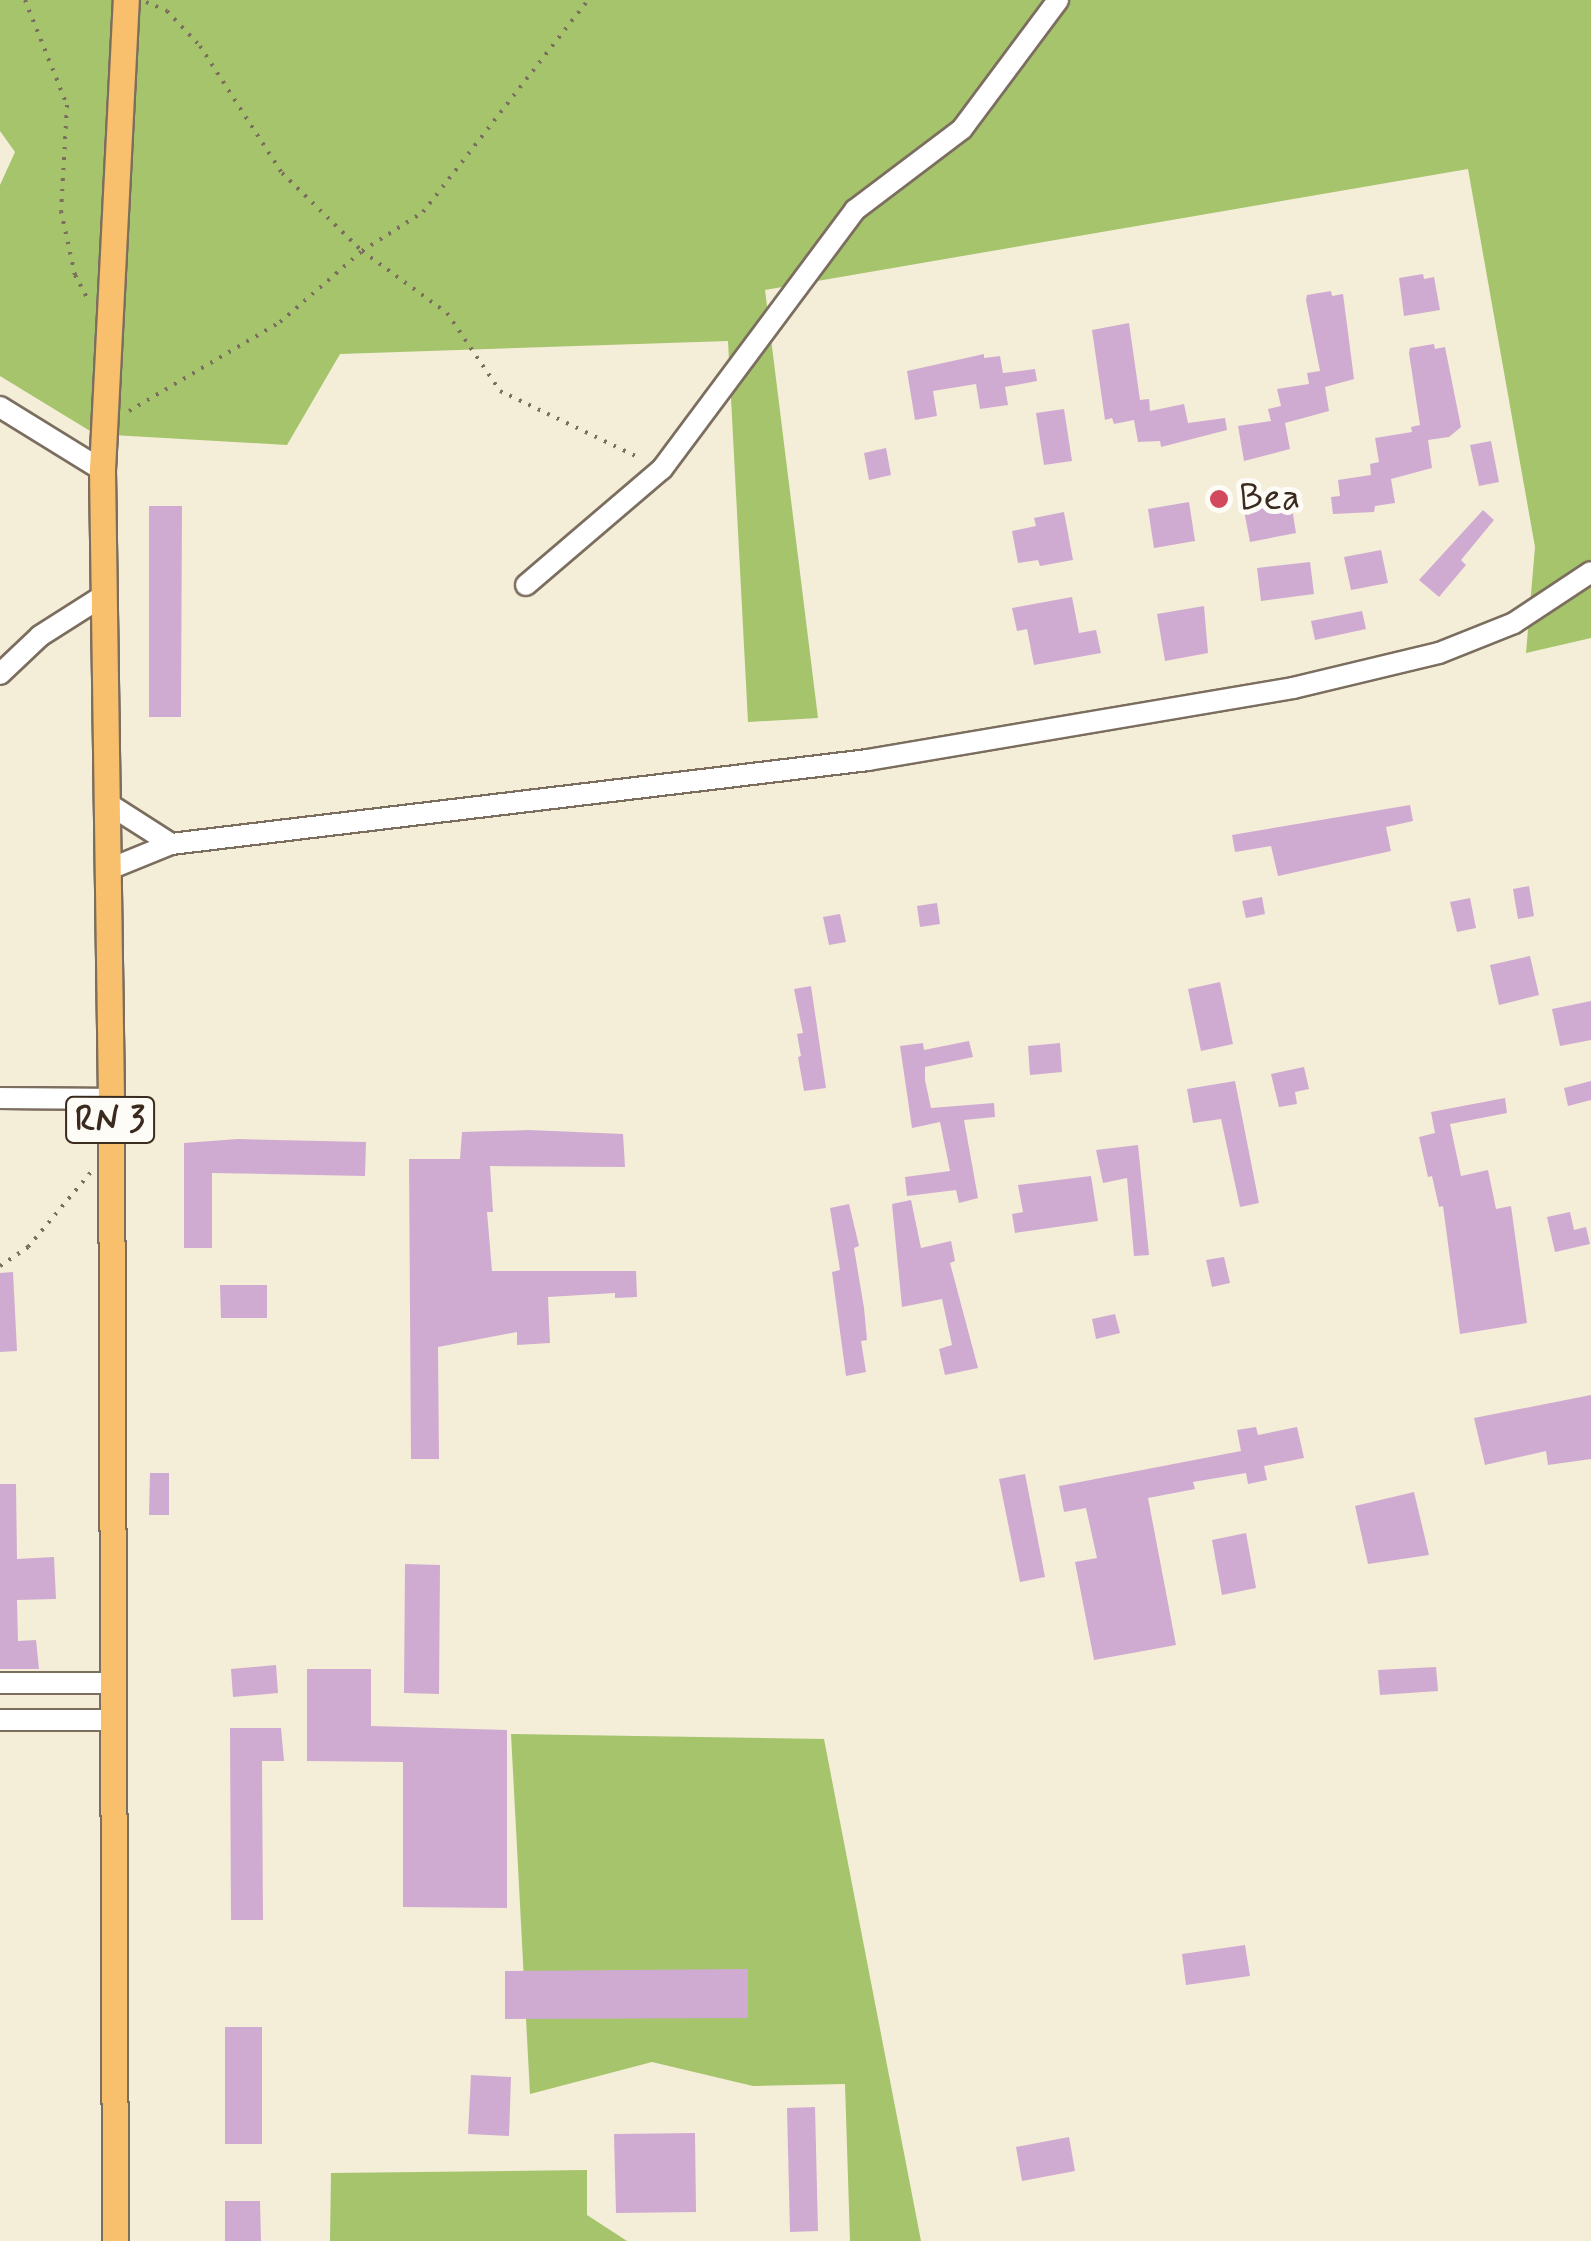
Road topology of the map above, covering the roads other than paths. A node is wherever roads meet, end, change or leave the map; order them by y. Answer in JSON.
{"nodes":[{"id":1,"x":126,"y":0,"type":"edge"},
{"id":2,"x":1058,"y":0,"type":"edge"},
{"id":3,"x":0,"y":407,"type":"edge"},
{"id":4,"x":102,"y":470,"type":"junction"},
{"id":5,"x":1591,"y":572,"type":"edge"},
{"id":6,"x":526,"y":585,"type":"dead end"},
{"id":7,"x":103,"y":596,"type":"junction"},
{"id":8,"x":0,"y":674,"type":"edge"},
{"id":9,"x":106,"y":803,"type":"junction"},
{"id":10,"x":171,"y":844,"type":"junction"},
{"id":11,"x":107,"y":870,"type":"junction"},
{"id":12,"x":0,"y":1098,"type":"edge"},
{"id":13,"x":111,"y":1100,"type":"junction"},
{"id":14,"x":0,"y":1683,"type":"edge"},
{"id":15,"x":110,"y":1684,"type":"junction"},
{"id":16,"x":0,"y":1720,"type":"edge"},
{"id":17,"x":111,"y":1720,"type":"junction"},
{"id":18,"x":116,"y":2241,"type":"edge"}],
"edges":[{"from":1,"to":4,"type":"main road","number":"RN 3"},
{"from":2,"to":6,"type":"street"},
{"from":3,"to":4,"type":"street"},
{"from":4,"to":7,"type":"main road","number":"RN 3"},
{"from":5,"to":10,"type":"street"},
{"from":7,"to":8,"type":"street"},
{"from":7,"to":9,"type":"main road","number":"RN 3"},
{"from":9,"to":10,"type":"street"},
{"from":9,"to":11,"type":"main road","number":"RN 3"},
{"from":10,"to":11,"type":"street"},
{"from":11,"to":13,"type":"main road","number":"RN 3"},
{"from":12,"to":13,"type":"street"},
{"from":13,"to":15,"type":"main road","number":"RN 3"},
{"from":14,"to":15,"type":"street"},
{"from":15,"to":17,"type":"main road","number":"RN 3"},
{"from":16,"to":17,"type":"street"},
{"from":17,"to":18,"type":"main road","number":"RN 3"}]}
